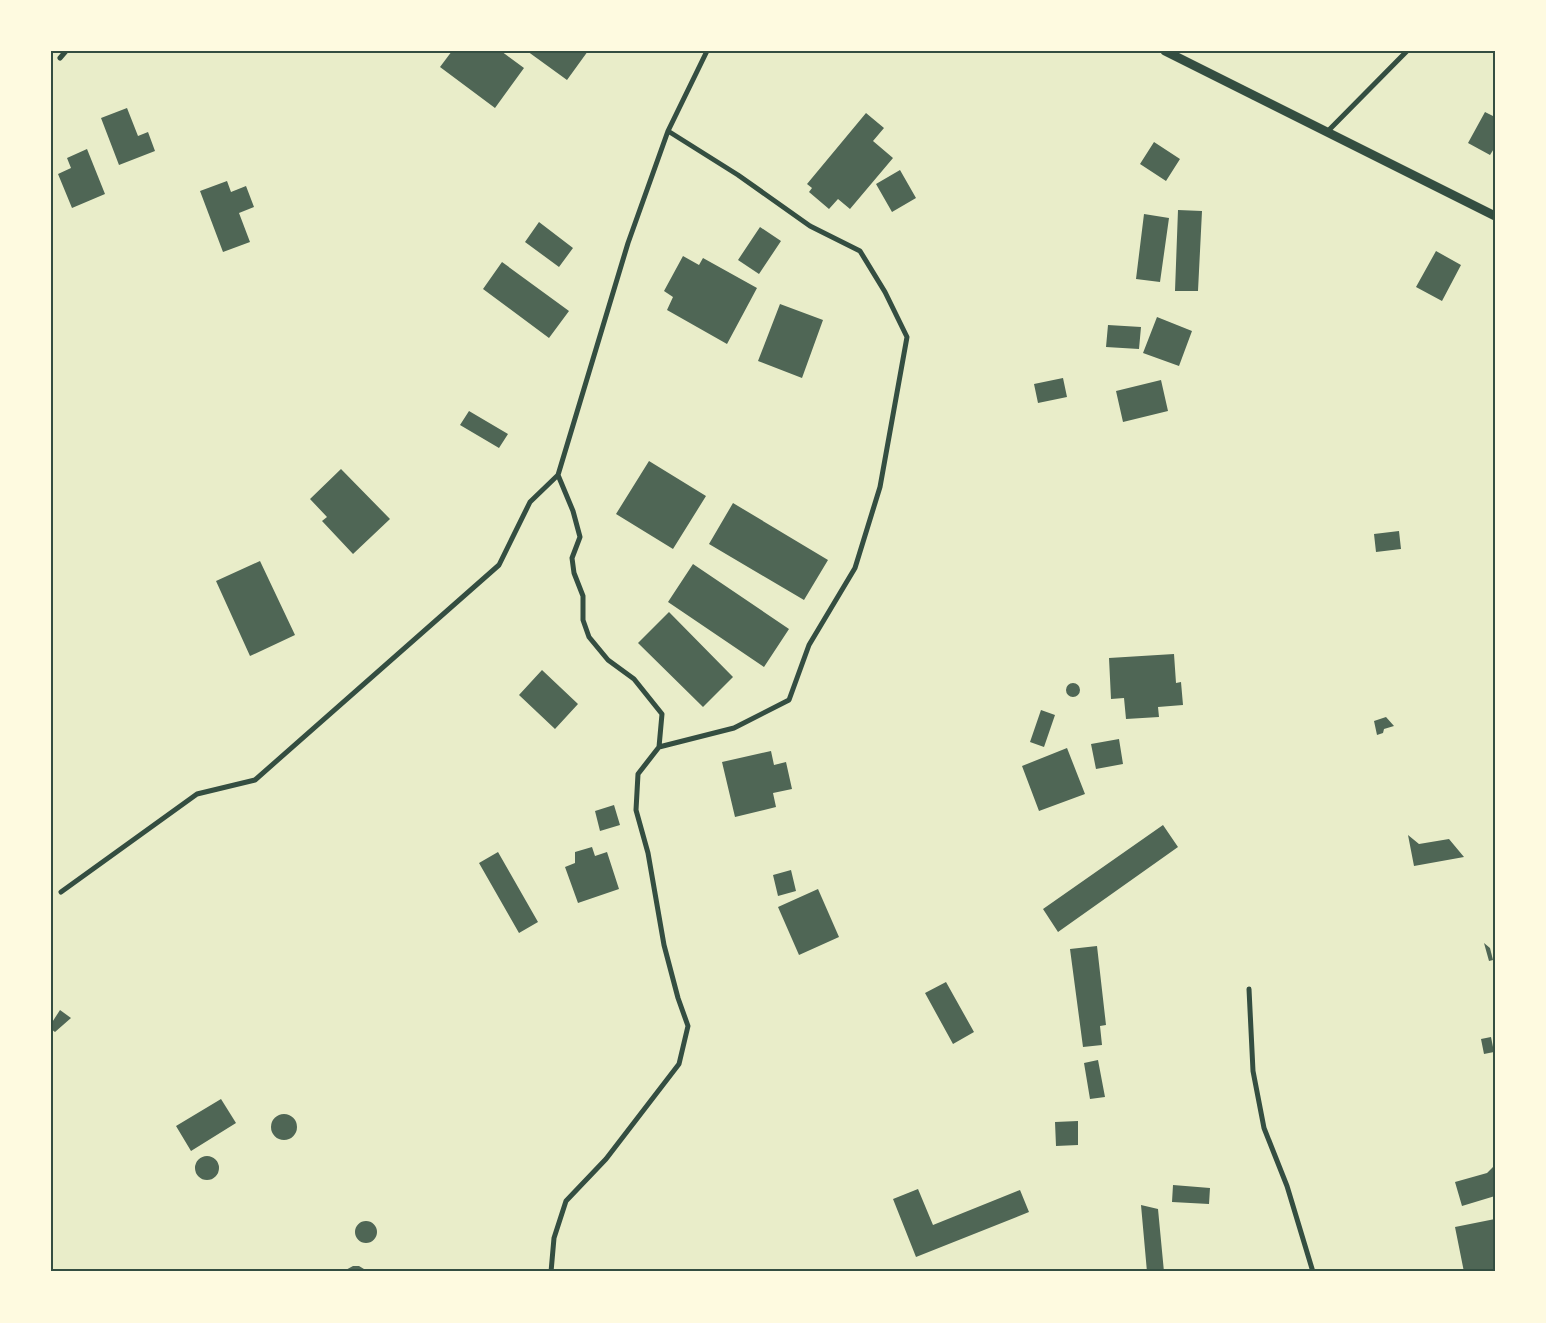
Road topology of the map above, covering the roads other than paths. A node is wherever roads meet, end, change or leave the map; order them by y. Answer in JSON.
{"nodes":[{"id":1,"x":66,"y":51,"type":"edge"},
{"id":2,"x":707,"y":51,"type":"edge"},
{"id":3,"x":1165,"y":51,"type":"edge"},
{"id":4,"x":1407,"y":51,"type":"edge"},
{"id":5,"x":60,"y":58,"type":"dead end"},
{"id":6,"x":668,"y":131,"type":"junction"},
{"id":7,"x":1326,"y":132,"type":"junction"},
{"id":8,"x":1495,"y":216,"type":"edge"},
{"id":9,"x":558,"y":476,"type":"junction"},
{"id":10,"x":659,"y":747,"type":"junction"},
{"id":11,"x":61,"y":892,"type":"dead end"},
{"id":12,"x":1249,"y":989,"type":"dead end"},
{"id":13,"x":551,"y":1272,"type":"edge"},
{"id":14,"x":1313,"y":1272,"type":"edge"}],
"edges":[{"from":1,"to":5,"type":"street"},
{"from":2,"to":6,"type":"street"},
{"from":3,"to":7,"type":"street"},
{"from":4,"to":7,"type":"street"},
{"from":6,"to":9,"type":"street"},
{"from":6,"to":10,"type":"street"},
{"from":7,"to":8,"type":"street"},
{"from":9,"to":10,"type":"street"},
{"from":9,"to":11,"type":"street"},
{"from":10,"to":13,"type":"street"},
{"from":12,"to":14,"type":"street"}]}
